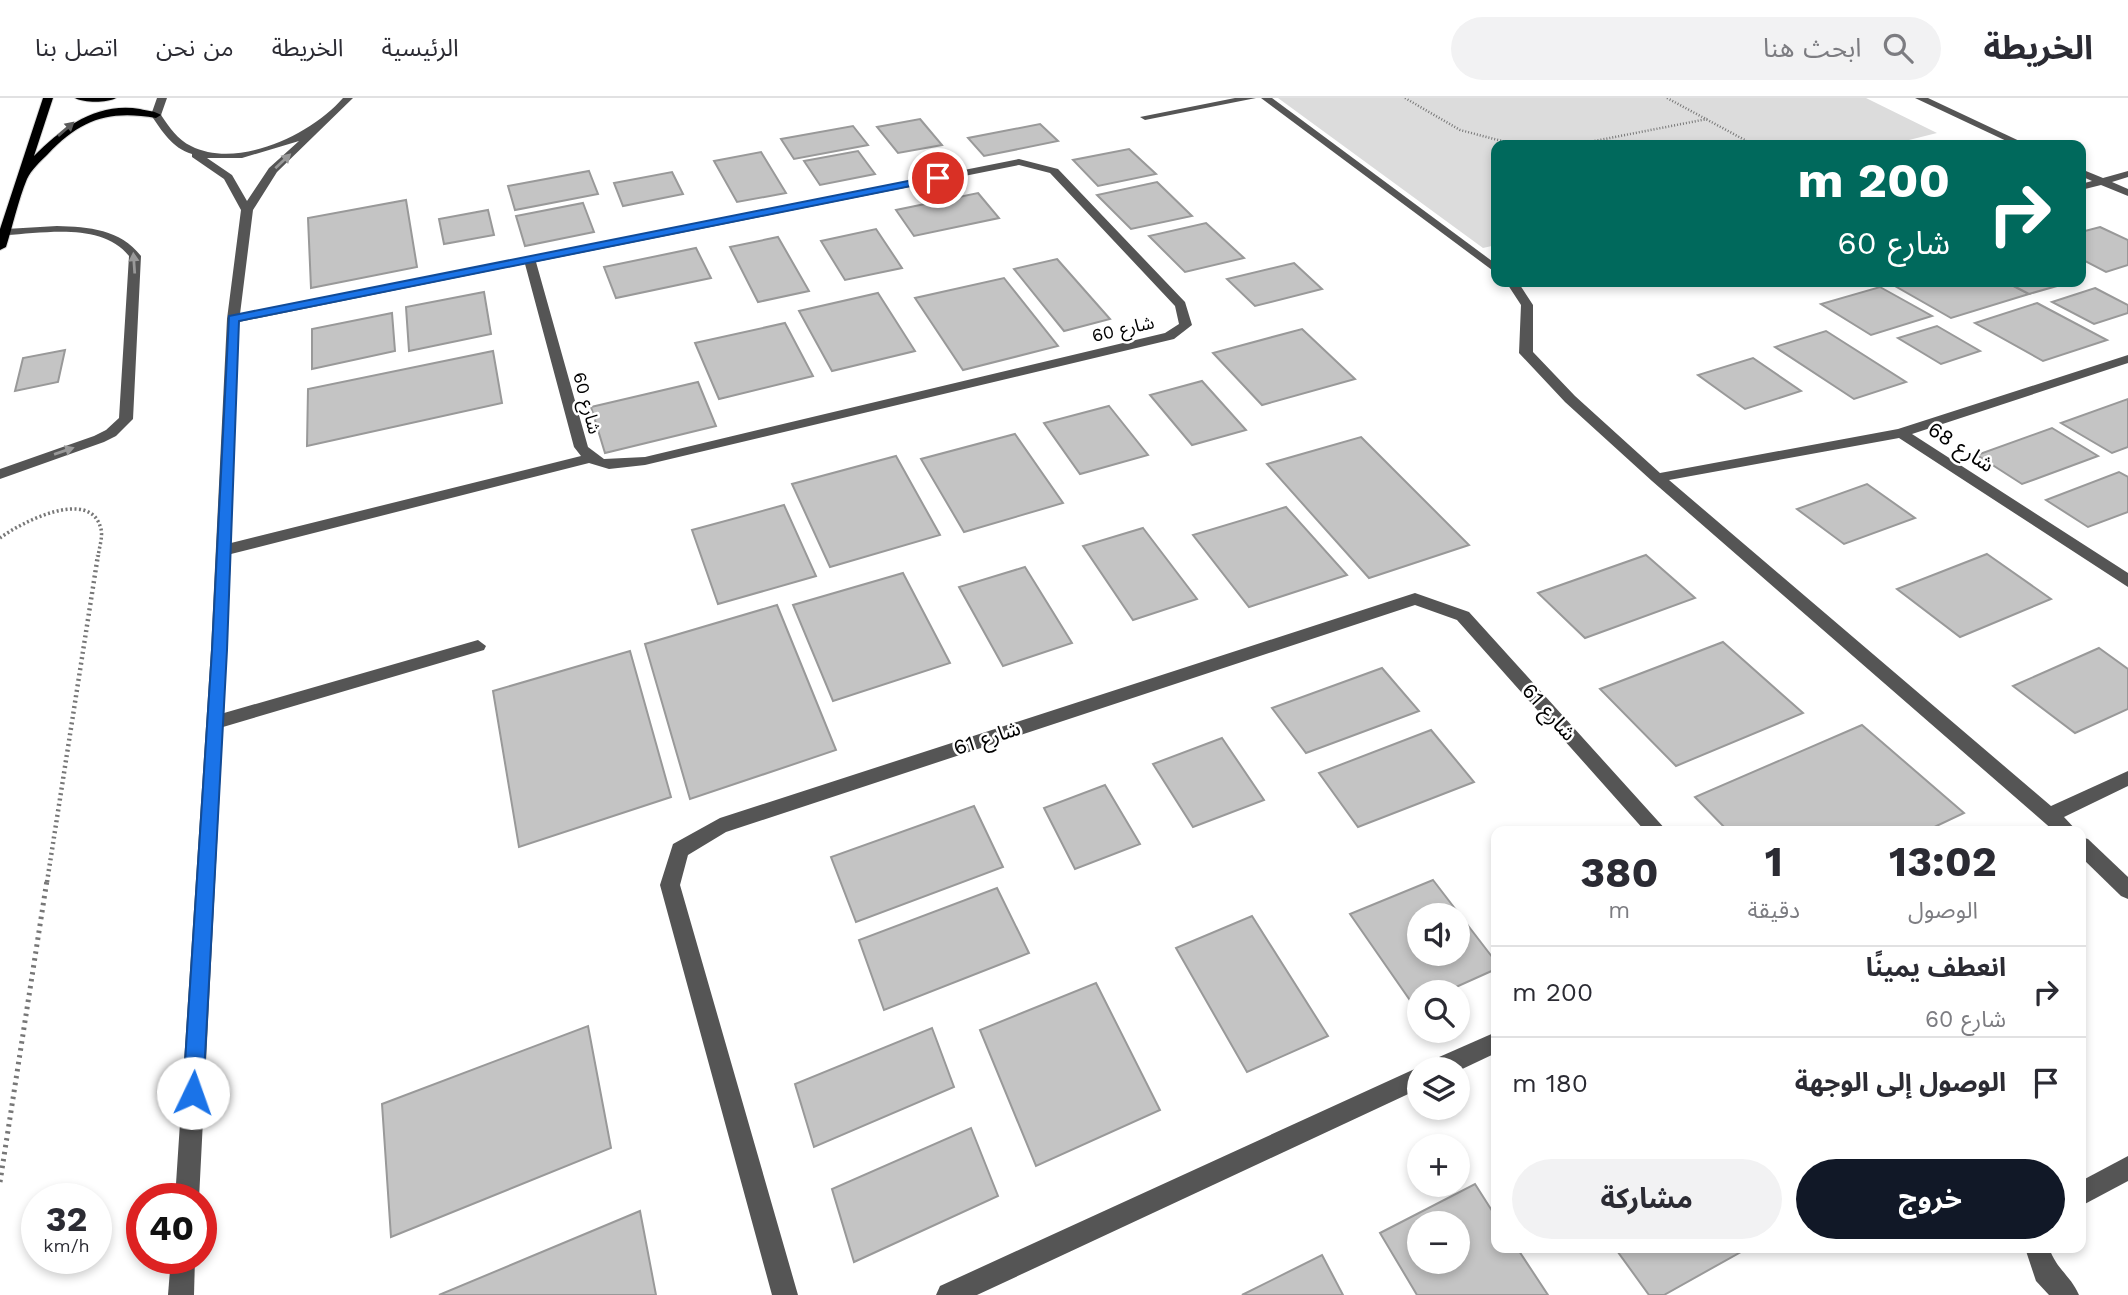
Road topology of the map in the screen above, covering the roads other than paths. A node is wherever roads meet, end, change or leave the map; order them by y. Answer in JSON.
{"nodes":[{"id":1,"x":48,"y":98,"type":"edge"},
{"id":2,"x":80,"y":98,"type":"edge"},
{"id":3,"x":111,"y":98,"type":"edge"},
{"id":4,"x":162,"y":98,"type":"edge"},
{"id":5,"x":348,"y":98,"type":"edge"},
{"id":6,"x":1251,"y":98,"type":"edge"},
{"id":7,"x":1266,"y":98,"type":"edge"},
{"id":8,"x":1920,"y":98,"type":"edge"},
{"id":9,"x":156,"y":115,"type":"junction"},
{"id":10,"x":1145,"y":117,"type":"dead end"},
{"id":11,"x":327,"y":120,"type":"junction"},
{"id":12,"x":2012,"y":140,"type":"edge"},
{"id":13,"x":188,"y":150,"type":"junction"},
{"id":14,"x":2086,"y":174,"type":"edge"},
{"id":15,"x":2128,"y":174,"type":"edge"},
{"id":16,"x":20,"y":179,"type":"junction"},
{"id":17,"x":2103,"y":182,"type":"junction"},
{"id":18,"x":2086,"y":186,"type":"edge"},
{"id":19,"x":2128,"y":193,"type":"edge"},
{"id":20,"x":247,"y":210,"type":"junction"},
{"id":21,"x":6,"y":232,"type":"junction"},
{"id":22,"x":0,"y":247,"type":"edge"},
{"id":23,"x":529,"y":260,"type":"junction"},
{"id":24,"x":1491,"y":265,"type":"edge"},
{"id":25,"x":1516,"y":287,"type":"edge"},
{"id":26,"x":233,"y":319,"type":"junction"},
{"id":27,"x":2128,"y":359,"type":"edge"},
{"id":28,"x":1901,"y":433,"type":"junction"},
{"id":29,"x":588,"y":459,"type":"junction"},
{"id":30,"x":0,"y":474,"type":"edge"},
{"id":31,"x":1657,"y":478,"type":"junction"},
{"id":32,"x":223,"y":550,"type":"junction"},
{"id":33,"x":2128,"y":581,"type":"edge"},
{"id":34,"x":478,"y":646,"type":"dead end"},
{"id":35,"x":215,"y":723,"type":"junction"},
{"id":36,"x":2128,"y":778,"type":"edge"},
{"id":37,"x":2050,"y":815,"type":"junction"},
{"id":38,"x":1652,"y":826,"type":"edge"},
{"id":39,"x":2062,"y":826,"type":"edge"},
{"id":40,"x":2086,"y":850,"type":"edge"},
{"id":41,"x":2128,"y":890,"type":"edge"},
{"id":42,"x":1491,"y":1044,"type":"edge"},
{"id":43,"x":1464,"y":1057,"type":"edge"},
{"id":44,"x":1407,"y":1084,"type":"edge"},
{"id":45,"x":2128,"y":1168,"type":"edge"},
{"id":46,"x":188,"y":1183,"type":"edge"},
{"id":47,"x":2086,"y":1191,"type":"edge"},
{"id":48,"x":2039,"y":1253,"type":"edge"},
{"id":49,"x":182,"y":1274,"type":"edge"},
{"id":50,"x":181,"y":1295,"type":"edge"},
{"id":51,"x":785,"y":1295,"type":"edge"},
{"id":52,"x":949,"y":1295,"type":"edge"},
{"id":53,"x":2066,"y":1295,"type":"edge"}],
"edges":[{"from":1,"to":16,"type":"main road"},
{"from":2,"to":3,"type":"main road"},
{"from":4,"to":9,"type":"street"},
{"from":5,"to":11,"type":"street"},
{"from":6,"to":10,"type":"street"},
{"from":7,"to":24,"type":"street"},
{"from":8,"to":12,"type":"street"},
{"from":9,"to":13,"type":"street"},
{"from":16,"to":9,"type":"main road","one_way":true},
{"from":11,"to":13,"type":"street"},
{"from":20,"to":11,"type":"street","one_way":true},
{"from":13,"to":20,"type":"street"},
{"from":14,"to":17,"type":"street"},
{"from":15,"to":17,"type":"street"},
{"from":16,"to":21,"type":"main road"},
{"from":17,"to":18,"type":"street"},
{"from":17,"to":19,"type":"street"},
{"from":20,"to":26,"type":"street"},
{"from":21,"to":22,"type":"main road"},
{"from":30,"to":21,"type":"street","one_way":true},
{"from":23,"to":26,"type":"street","name":"شارع 60"},
{"from":23,"to":29,"type":"street","name":"شارع 60"},
{"from":23,"to":29,"type":"street","name":"شارع 60"},
{"from":25,"to":31,"type":"street"},
{"from":26,"to":32,"type":"street"},
{"from":27,"to":28,"type":"street","name":"شارع 68"},
{"from":28,"to":31,"type":"street"},
{"from":28,"to":33,"type":"street","name":"شارع 68"},
{"from":29,"to":32,"type":"street"},
{"from":31,"to":37,"type":"street"},
{"from":32,"to":35,"type":"street"},
{"from":34,"to":35,"type":"street"},
{"from":35,"to":46,"type":"street"},
{"from":36,"to":37,"type":"street"},
{"from":37,"to":39,"type":"street"},
{"from":38,"to":51,"type":"street","name":"شارع 61"},
{"from":40,"to":41,"type":"street"},
{"from":42,"to":43,"type":"street"},
{"from":44,"to":52,"type":"street"},
{"from":45,"to":47,"type":"street"},
{"from":48,"to":53,"type":"street"},
{"from":49,"to":50,"type":"street"}]}
